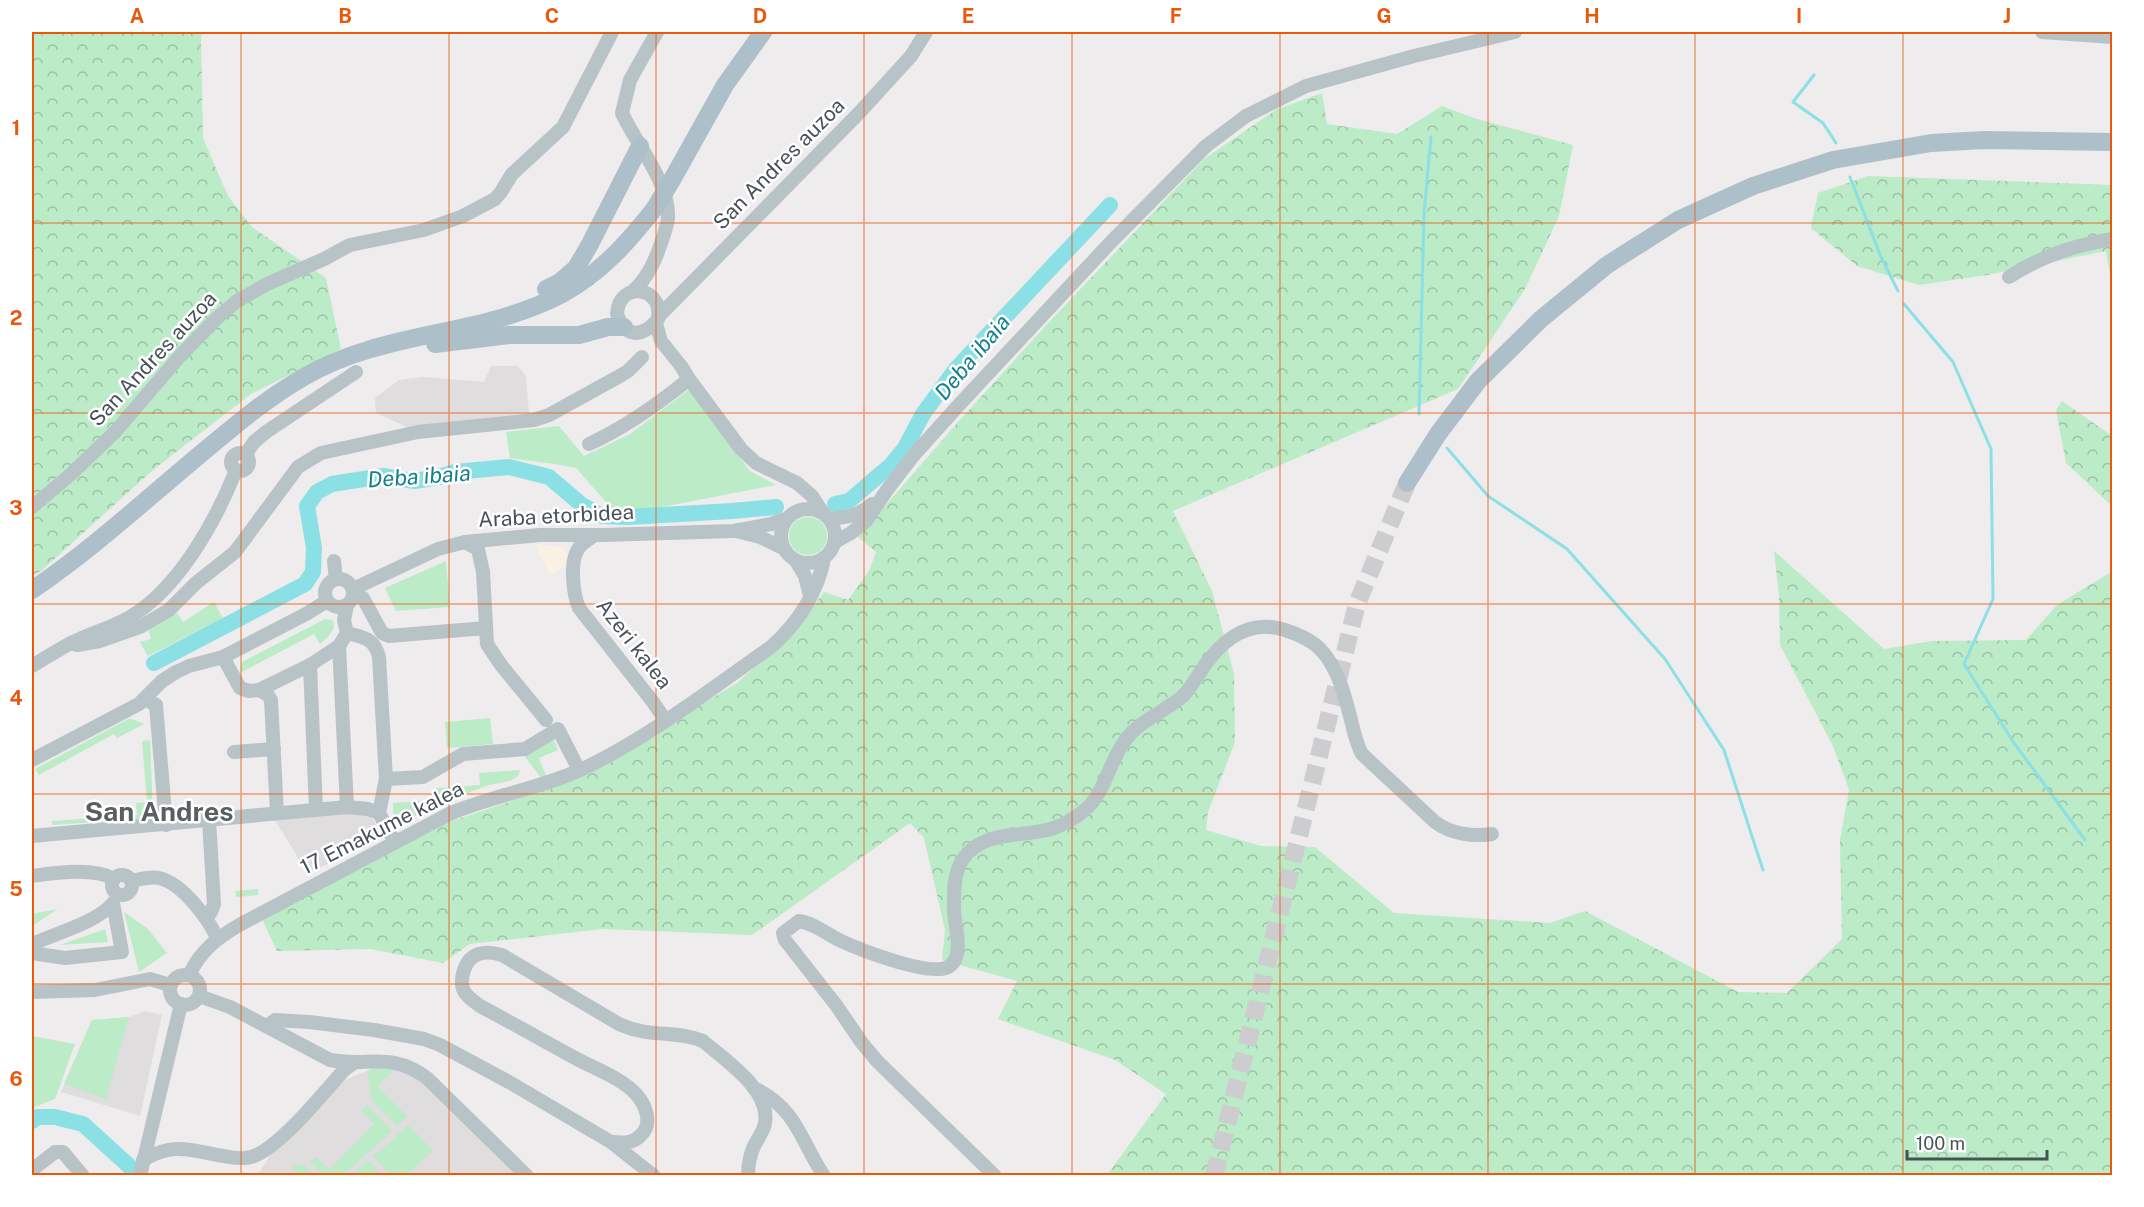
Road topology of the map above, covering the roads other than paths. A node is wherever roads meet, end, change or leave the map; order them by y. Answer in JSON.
{"nodes":[{"id":1,"x":612,"y":32,"type":"edge"},
{"id":2,"x":657,"y":32,"type":"edge"},
{"id":3,"x":763,"y":32,"type":"edge"},
{"id":4,"x":926,"y":32,"type":"edge"},
{"id":5,"x":1515,"y":32,"type":"edge"},
{"id":6,"x":2042,"y":32,"type":"edge"},
{"id":7,"x":2112,"y":37,"type":"edge"},
{"id":8,"x":2112,"y":142,"type":"edge"},
{"id":9,"x":640,"y":146,"type":"junction"},
{"id":10,"x":2112,"y":239,"type":"edge"},
{"id":11,"x":655,"y":259,"type":"junction"},
{"id":12,"x":2009,"y":277,"type":"dead end"},
{"id":13,"x":632,"y":292,"type":"junction"},
{"id":14,"x":656,"y":302,"type":"junction"},
{"id":15,"x":656,"y":322,"type":"junction"},
{"id":16,"x":633,"y":331,"type":"junction"},
{"id":17,"x":410,"y":338,"type":"junction"},
{"id":18,"x":661,"y":354,"type":"junction"},
{"id":19,"x":344,"y":357,"type":"junction"},
{"id":20,"x":642,"y":357,"type":"junction"},
{"id":21,"x":356,"y":372,"type":"dead end"},
{"id":22,"x":689,"y":379,"type":"junction"},
{"id":23,"x":589,"y":444,"type":"dead end"},
{"id":24,"x":785,"y":478,"type":"junction"},
{"id":25,"x":1407,"y":483,"type":"tunnel mouth"},
{"id":26,"x":887,"y":490,"type":"junction"},
{"id":27,"x":32,"y":507,"type":"edge"},
{"id":28,"x":790,"y":515,"type":"junction"},
{"id":29,"x":826,"y":516,"type":"junction"},
{"id":30,"x":734,"y":531,"type":"junction"},
{"id":31,"x":558,"y":535,"type":"junction"},
{"id":32,"x":595,"y":535,"type":"junction"},
{"id":33,"x":465,"y":542,"type":"junction"},
{"id":34,"x":835,"y":542,"type":"junction"},
{"id":35,"x":783,"y":548,"type":"junction"},
{"id":36,"x":575,"y":558,"type":"junction"},
{"id":37,"x":824,"y":558,"type":"junction"},
{"id":38,"x":334,"y":561,"type":"dead end"},
{"id":39,"x":796,"y":561,"type":"junction"},
{"id":40,"x":336,"y":579,"type":"junction"},
{"id":41,"x":32,"y":590,"type":"edge"},
{"id":42,"x":358,"y":593,"type":"junction"},
{"id":43,"x":810,"y":596,"type":"junction"},
{"id":44,"x":327,"y":601,"type":"junction"},
{"id":45,"x":347,"y":605,"type":"junction"},
{"id":46,"x":486,"y":628,"type":"junction"},
{"id":47,"x":347,"y":633,"type":"junction"},
{"id":48,"x":71,"y":643,"type":"junction"},
{"id":49,"x":339,"y":646,"type":"junction"},
{"id":50,"x":223,"y":657,"type":"junction"},
{"id":51,"x":310,"y":665,"type":"junction"},
{"id":52,"x":32,"y":666,"type":"edge"},
{"id":53,"x":259,"y":690,"type":"junction"},
{"id":54,"x":145,"y":699,"type":"junction"},
{"id":55,"x":546,"y":720,"type":"dead end"},
{"id":56,"x":660,"y":721,"type":"junction"},
{"id":57,"x":274,"y":749,"type":"junction"},
{"id":58,"x":234,"y":752,"type":"dead end"},
{"id":59,"x":32,"y":760,"type":"edge"},
{"id":60,"x":579,"y":770,"type":"junction"},
{"id":61,"x":386,"y":779,"type":"junction"},
{"id":62,"x":347,"y":807,"type":"junction"},
{"id":63,"x":316,"y":810,"type":"junction"},
{"id":64,"x":277,"y":813,"type":"junction"},
{"id":65,"x":379,"y":813,"type":"junction"},
{"id":66,"x":209,"y":820,"type":"junction"},
{"id":67,"x":166,"y":825,"type":"junction"},
{"id":68,"x":1492,"y":834,"type":"dead end"},
{"id":69,"x":32,"y":836,"type":"edge"},
{"id":70,"x":395,"y":842,"type":"junction"},
{"id":71,"x":32,"y":876,"type":"edge"},
{"id":72,"x":114,"y":892,"type":"junction"},
{"id":73,"x":206,"y":918,"type":"junction"},
{"id":74,"x":217,"y":938,"type":"junction"},
{"id":75,"x":32,"y":944,"type":"edge"},
{"id":76,"x":32,"y":952,"type":"edge"},
{"id":77,"x":189,"y":975,"type":"junction"},
{"id":78,"x":171,"y":985,"type":"junction"},
{"id":79,"x":32,"y":992,"type":"edge"},
{"id":80,"x":199,"y":996,"type":"junction"},
{"id":81,"x":181,"y":1004,"type":"junction"},
{"id":82,"x":267,"y":1026,"type":"junction"},
{"id":83,"x":319,"y":1054,"type":"junction"},
{"id":84,"x":355,"y":1062,"type":"junction"},
{"id":85,"x":330,"y":1086,"type":"junction"},
{"id":86,"x":756,"y":1089,"type":"junction"},
{"id":87,"x":765,"y":1124,"type":"junction"},
{"id":88,"x":796,"y":1124,"type":"junction"},
{"id":89,"x":635,"y":1140,"type":"junction"},
{"id":90,"x":612,"y":1142,"type":"junction"},
{"id":91,"x":641,"y":1164,"type":"junction"},
{"id":92,"x":142,"y":1166,"type":"edge"},
{"id":93,"x":32,"y":1170,"type":"edge"},
{"id":94,"x":83,"y":1176,"type":"edge"},
{"id":95,"x":527,"y":1176,"type":"edge"},
{"id":96,"x":654,"y":1176,"type":"edge"},
{"id":97,"x":748,"y":1176,"type":"edge"},
{"id":98,"x":825,"y":1176,"type":"edge"},
{"id":99,"x":995,"y":1176,"type":"edge"}],
"edges":[{"from":1,"to":27,"type":"street","name":"San Andres auzoa"},
{"from":2,"to":9,"type":"street"},
{"from":3,"to":17,"type":"main road","bridge":true},
{"from":4,"to":15,"type":"street","name":"San Andres auzoa"},
{"from":5,"to":26,"type":"street"},
{"from":6,"to":7,"type":"street"},
{"from":8,"to":25,"type":"main road"},
{"from":9,"to":11,"type":"street"},
{"from":9,"to":17,"type":"main road"},
{"from":10,"to":12,"type":"street"},
{"from":11,"to":13,"type":"street"},
{"from":11,"to":14,"type":"street"},
{"from":13,"to":14,"type":"street"},
{"from":13,"to":16,"type":"street"},
{"from":14,"to":15,"type":"street"},
{"from":15,"to":16,"type":"street","name":"San Andres auzoa"},
{"from":15,"to":22,"type":"street"},
{"from":16,"to":18,"type":"street"},
{"from":16,"to":19,"type":"main road"},
{"from":16,"to":20,"type":"street"},
{"from":17,"to":19,"type":"main road"},
{"from":18,"to":20,"type":"street"},
{"from":18,"to":22,"type":"street"},
{"from":19,"to":41,"type":"main road"},
{"from":20,"to":48,"type":"street"},
{"from":21,"to":48,"type":"street"},
{"from":22,"to":23,"type":"street"},
{"from":22,"to":24,"type":"street"},
{"from":24,"to":28,"type":"street"},
{"from":24,"to":29,"type":"street"},
{"from":26,"to":29,"type":"street"},
{"from":26,"to":34,"type":"street"},
{"from":28,"to":29,"type":"street"},
{"from":28,"to":30,"type":"street","name":"Araba etorbidea"},
{"from":28,"to":35,"type":"street"},
{"from":29,"to":34,"type":"street"},
{"from":30,"to":32,"type":"street","name":"Araba etorbidea"},
{"from":30,"to":35,"type":"street","name":"Araba etorbidea"},
{"from":31,"to":32,"type":"street","name":"Araba etorbidea"},
{"from":31,"to":33,"type":"street","name":"Araba etorbidea"},
{"from":31,"to":36,"type":"street"},
{"from":32,"to":36,"type":"street"},
{"from":33,"to":42,"type":"street","name":"Araba etorbidea"},
{"from":33,"to":46,"type":"street"},
{"from":34,"to":37,"type":"street"},
{"from":35,"to":39,"type":"street"},
{"from":36,"to":56,"type":"street","name":"Azeri kalea"},
{"from":37,"to":39,"type":"street"},
{"from":37,"to":43,"type":"street","name":"17 Emakume kalea"},
{"from":38,"to":40,"type":"street"},
{"from":39,"to":43,"type":"street"},
{"from":40,"to":42,"type":"street"},
{"from":40,"to":44,"type":"street"},
{"from":42,"to":45,"type":"street"},
{"from":42,"to":46,"type":"street"},
{"from":43,"to":56,"type":"street","name":"17 Emakume kalea"},
{"from":44,"to":45,"type":"street"},
{"from":44,"to":50,"type":"street"},
{"from":45,"to":47,"type":"street"},
{"from":46,"to":55,"type":"street"},
{"from":47,"to":49,"type":"street"},
{"from":47,"to":61,"type":"street"},
{"from":48,"to":52,"type":"street"},
{"from":49,"to":51,"type":"street"},
{"from":49,"to":62,"type":"street"},
{"from":50,"to":53,"type":"street"},
{"from":50,"to":54,"type":"street"},
{"from":51,"to":53,"type":"street"},
{"from":51,"to":63,"type":"street"},
{"from":53,"to":57,"type":"street"},
{"from":54,"to":59,"type":"street"},
{"from":54,"to":67,"type":"street"},
{"from":56,"to":60,"type":"street","name":"17 Emakume kalea"},
{"from":57,"to":58,"type":"street"},
{"from":57,"to":64,"type":"street"},
{"from":60,"to":61,"type":"street"},
{"from":60,"to":70,"type":"street","name":"17 Emakume kalea"},
{"from":61,"to":65,"type":"street"},
{"from":62,"to":63,"type":"street"},
{"from":62,"to":65,"type":"street"},
{"from":63,"to":64,"type":"street"},
{"from":64,"to":66,"type":"street"},
{"from":65,"to":70,"type":"street"},
{"from":66,"to":67,"type":"street"},
{"from":66,"to":73,"type":"street"},
{"from":67,"to":69,"type":"street"},
{"from":68,"to":99,"type":"street"},
{"from":70,"to":74,"type":"street","name":"17 Emakume kalea"},
{"from":71,"to":72,"type":"street"},
{"from":72,"to":73,"type":"street"},
{"from":72,"to":75,"type":"street"},
{"from":72,"to":76,"type":"street"},
{"from":73,"to":74,"type":"street"},
{"from":74,"to":77,"type":"street","name":"17 Emakume kalea"},
{"from":77,"to":78,"type":"street"},
{"from":77,"to":80,"type":"street"},
{"from":78,"to":79,"type":"street"},
{"from":78,"to":81,"type":"street"},
{"from":80,"to":81,"type":"street"},
{"from":80,"to":82,"type":"street"},
{"from":81,"to":92,"type":"street"},
{"from":82,"to":83,"type":"street"},
{"from":82,"to":90,"type":"street"},
{"from":83,"to":84,"type":"street"},
{"from":83,"to":85,"type":"street"},
{"from":84,"to":85,"type":"street"},
{"from":84,"to":95,"type":"street"},
{"from":85,"to":92,"type":"street"},
{"from":86,"to":87,"type":"street"},
{"from":86,"to":88,"type":"street"},
{"from":86,"to":89,"type":"street"},
{"from":87,"to":88,"type":"street"},
{"from":87,"to":97,"type":"street"},
{"from":88,"to":98,"type":"street"},
{"from":89,"to":90,"type":"street"},
{"from":89,"to":91,"type":"street"},
{"from":90,"to":91,"type":"street"},
{"from":91,"to":96,"type":"street"},
{"from":93,"to":94,"type":"street"}]}
